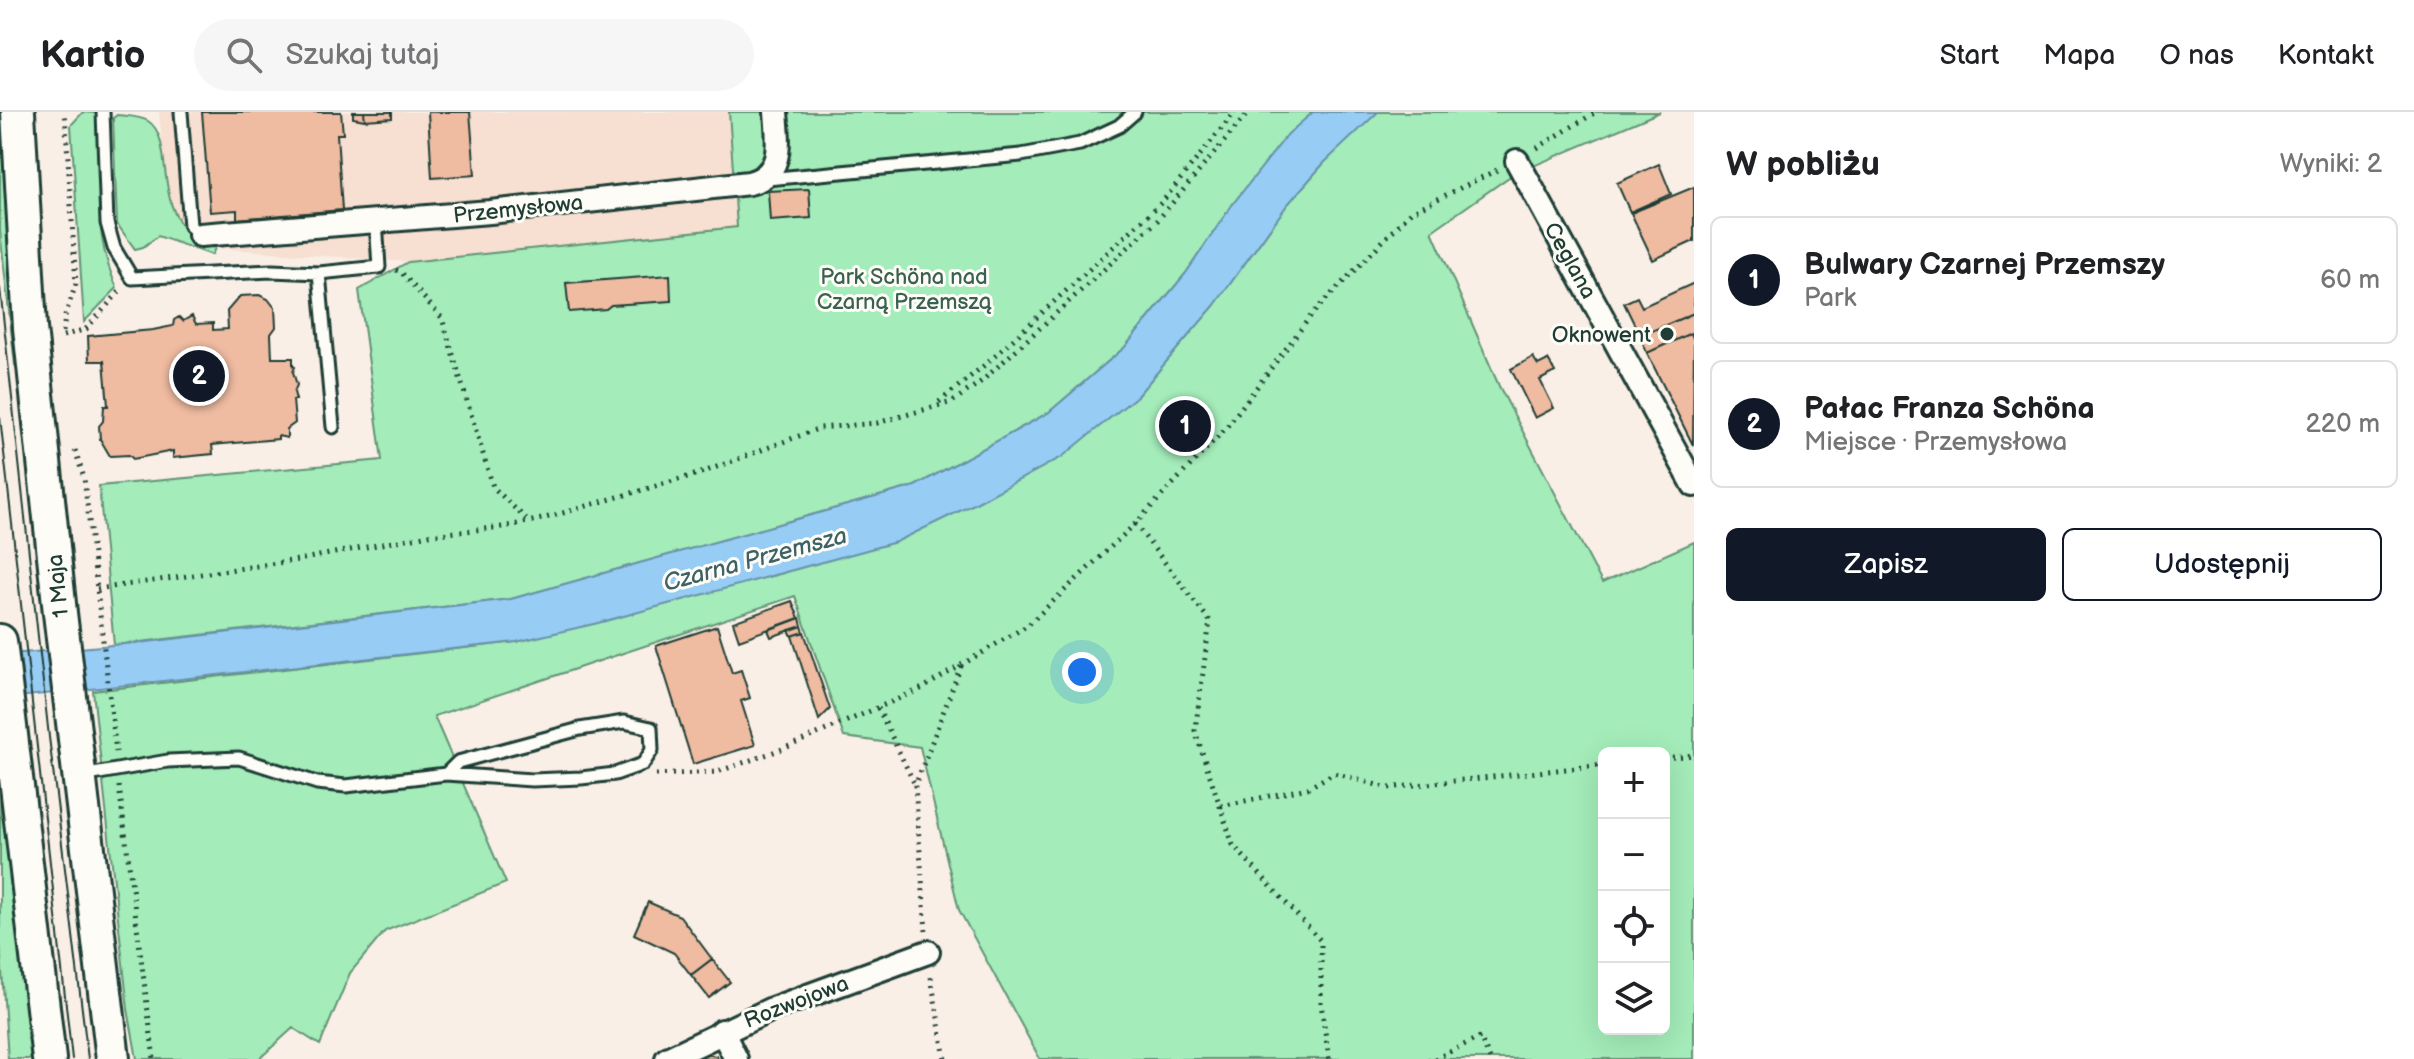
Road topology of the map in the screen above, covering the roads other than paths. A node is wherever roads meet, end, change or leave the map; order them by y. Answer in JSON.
{"nodes":[{"id":1,"x":18,"y":112,"type":"edge"},
{"id":2,"x":103,"y":112,"type":"edge"},
{"id":3,"x":181,"y":112,"type":"edge"},
{"id":4,"x":776,"y":112,"type":"edge"},
{"id":5,"x":1135,"y":112,"type":"edge"},
{"id":6,"x":1517,"y":161,"type":"road end"},
{"id":7,"x":763,"y":179,"type":"junction"},
{"id":8,"x":376,"y":221,"type":"junction"},
{"id":9,"x":200,"y":235,"type":"joint"},
{"id":10,"x":319,"y":273,"type":"junction"},
{"id":11,"x":333,"y":427,"type":"dead end"},
{"id":12,"x":1694,"y":485,"type":"edge"},
{"id":13,"x":0,"y":641,"type":"edge"},
{"id":14,"x":446,"y":774,"type":"junction"},
{"id":15,"x":78,"y":776,"type":"junction"},
{"id":16,"x":928,"y":952,"type":"road end"},
{"id":17,"x":722,"y":1031,"type":"junction"},
{"id":18,"x":49,"y":1059,"type":"edge"},
{"id":19,"x":113,"y":1059,"type":"edge"},
{"id":20,"x":667,"y":1059,"type":"edge"},
{"id":21,"x":736,"y":1059,"type":"edge"}],
"edges":[{"from":1,"to":15,"type":"main road","name":"1 Maja"},
{"from":2,"to":10,"type":"lane"},
{"from":3,"to":9,"type":"lane"},
{"from":4,"to":7,"type":"street"},
{"from":5,"to":7,"type":"lane"},
{"from":6,"to":12,"type":"street","name":"Ceglana"},
{"from":7,"to":8,"type":"street","name":"Przemysłowa"},
{"from":8,"to":9,"type":"street","name":"Przemysłowa"},
{"from":8,"to":10,"type":"lane"},
{"from":10,"to":11,"type":"lane"},
{"from":13,"to":18,"type":"main road"},
{"from":14,"to":14,"type":"lane"},
{"from":14,"to":15,"type":"lane"},
{"from":15,"to":19,"type":"main road","name":"1 Maja"},
{"from":16,"to":17,"type":"street","name":"Rozwojowa"},
{"from":17,"to":20,"type":"street","name":"Rozwojowa"},
{"from":17,"to":21,"type":"street"}]}
